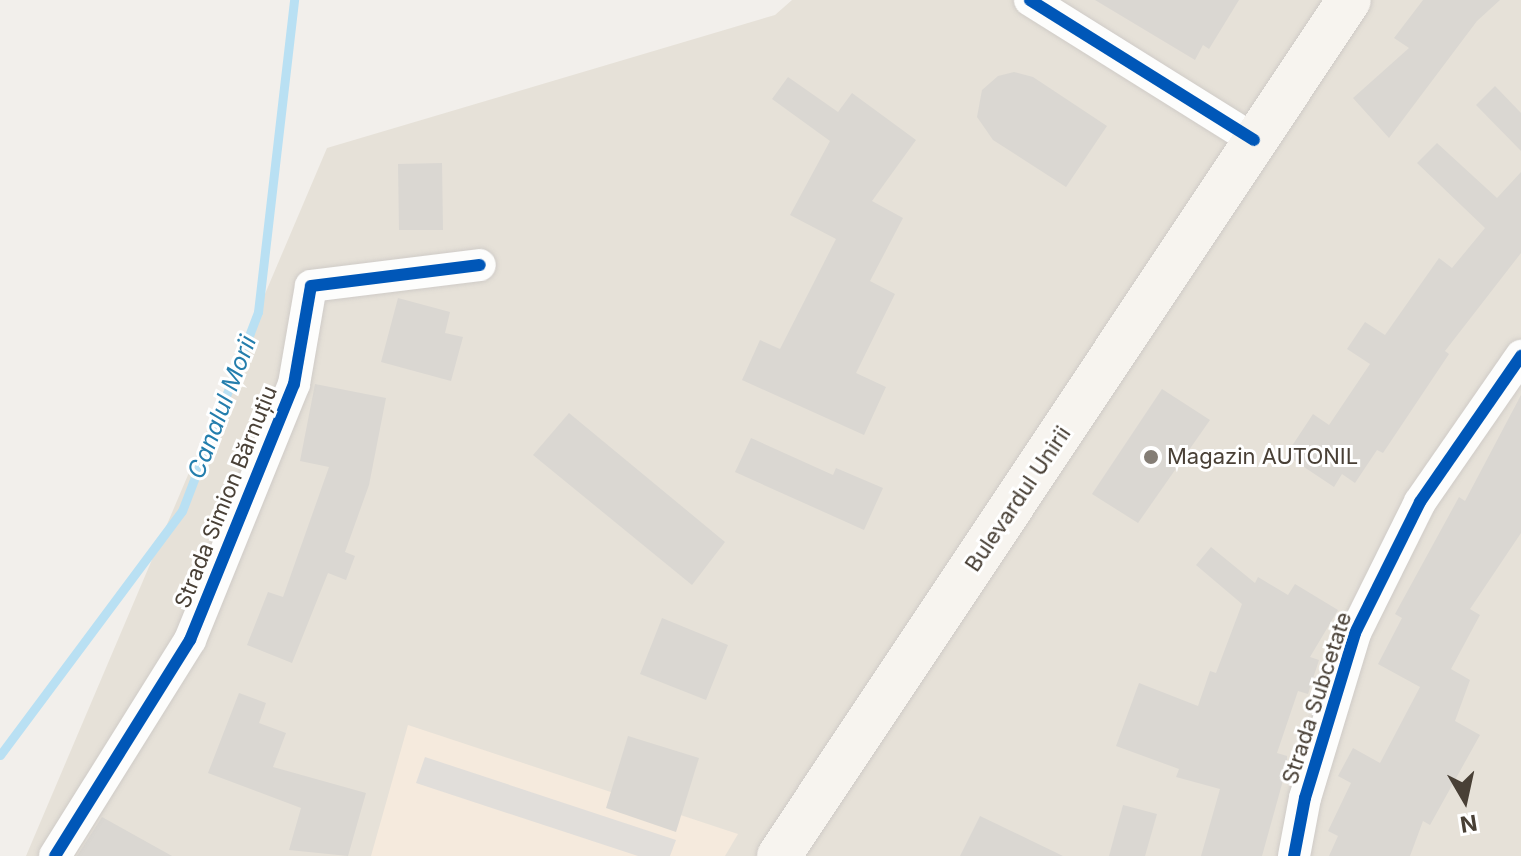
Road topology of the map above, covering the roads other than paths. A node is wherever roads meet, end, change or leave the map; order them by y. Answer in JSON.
{"nodes":[{"id":1,"x":1030,"y":0,"type":"edge"},
{"id":2,"x":1349,"y":0,"type":"edge"},
{"id":3,"x":1254,"y":140,"type":"junction"},
{"id":4,"x":480,"y":265,"type":"dead end"},
{"id":5,"x":1521,"y":356,"type":"edge"},
{"id":6,"x":55,"y":856,"type":"edge"},
{"id":7,"x":779,"y":856,"type":"edge"},
{"id":8,"x":1294,"y":856,"type":"edge"}],
"edges":[{"from":1,"to":3,"type":"street"},
{"from":2,"to":3,"type":"main road","name":"Bulevardul Unirii"},
{"from":3,"to":7,"type":"main road","name":"Bulevardul Unirii"},
{"from":4,"to":6,"type":"street","name":"Strada Simion Bărnuțiu"},
{"from":5,"to":8,"type":"street","name":"Strada Subcetate"}]}
